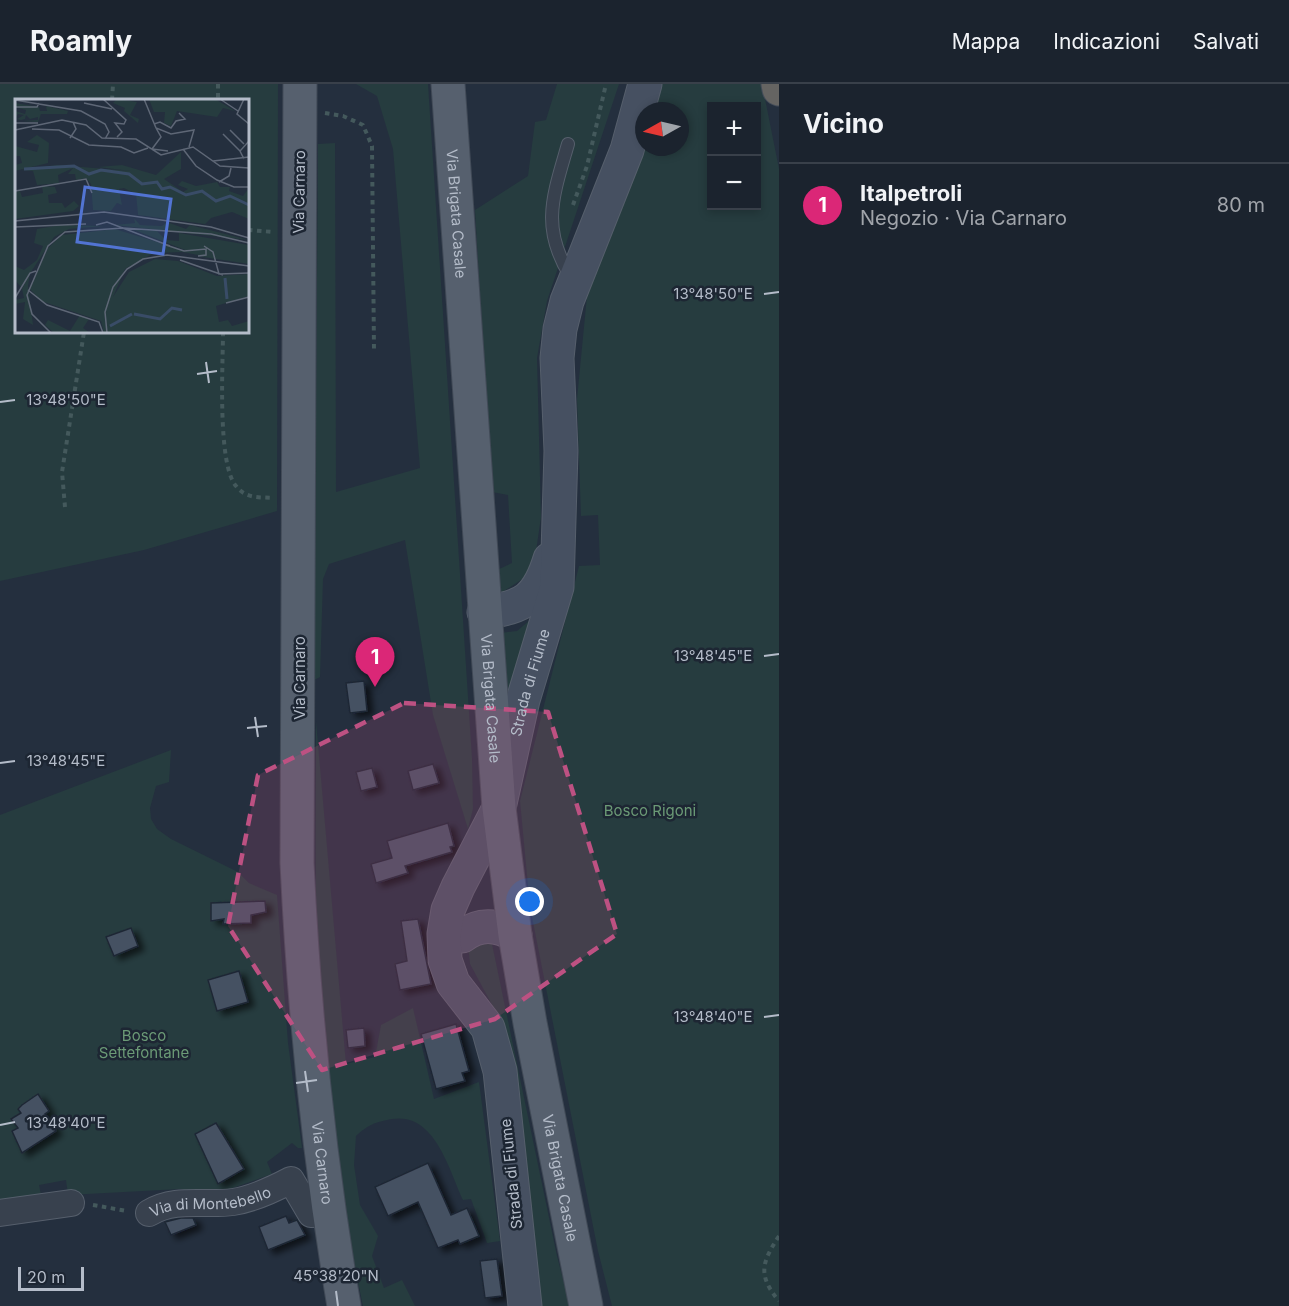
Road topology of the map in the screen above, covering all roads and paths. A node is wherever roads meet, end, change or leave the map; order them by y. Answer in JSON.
{"nodes":[{"id":1,"x":113,"y":84,"type":"edge"},
{"id":2,"x":448,"y":84,"type":"edge"},
{"id":3,"x":606,"y":84,"type":"edge"},
{"id":4,"x":645,"y":84,"type":"edge"},
{"id":5,"x":778,"y":84,"type":"edge"},
{"id":6,"x":779,"y":89,"type":"edge"},
{"id":7,"x":300,"y":97,"type":"edge"},
{"id":8,"x":112,"y":99,"type":"edge"},
{"id":9,"x":568,"y":144,"type":"dead end"},
{"id":10,"x":552,"y":235,"type":"junction"},
{"id":11,"x":574,"y":282,"type":"junction"},
{"id":12,"x":84,"y":333,"type":"edge"},
{"id":13,"x":223,"y":333,"type":"edge"},
{"id":14,"x":374,"y":350,"type":"dead end"},
{"id":15,"x":298,"y":499,"type":"junction"},
{"id":16,"x":65,"y":507,"type":"dead end"},
{"id":17,"x":559,"y":532,"type":"junction"},
{"id":18,"x":484,"y":612,"type":"junction"},
{"id":19,"x":499,"y":808,"type":"junction"},
{"id":20,"x":515,"y":935,"type":"junction"},
{"id":21,"x":462,"y":936,"type":"junction"},
{"id":22,"x":488,"y":1028,"type":"junction"},
{"id":23,"x":71,"y":1203,"type":"joint"},
{"id":24,"x":149,"y":1213,"type":"joint"},
{"id":25,"x":329,"y":1213,"type":"junction"},
{"id":26,"x":0,"y":1214,"type":"edge"},
{"id":27,"x":779,"y":1236,"type":"edge"},
{"id":28,"x":779,"y":1301,"type":"edge"},
{"id":29,"x":344,"y":1306,"type":"edge"},
{"id":30,"x":525,"y":1306,"type":"edge"},
{"id":31,"x":586,"y":1306,"type":"edge"}],
"edges":[{"from":1,"to":8,"type":"path"},
{"from":2,"to":18,"type":"main road","name":"Via Brigata Casale"},
{"from":3,"to":10,"type":"path"},
{"from":4,"to":11,"type":"main road","name":"Strada di Fiume"},
{"from":5,"to":6,"type":"highway"},
{"from":7,"to":14,"type":"path"},
{"from":7,"to":15,"type":"main road","name":"Via Carnaro"},
{"from":9,"to":10,"type":"lane"},
{"from":10,"to":11,"type":"lane"},
{"from":11,"to":17,"type":"main road","name":"Strada di Fiume"},
{"from":12,"to":16,"type":"path"},
{"from":13,"to":15,"type":"path"},
{"from":15,"to":25,"type":"main road","name":"Via Carnaro"},
{"from":17,"to":18,"type":"main road"},
{"from":17,"to":19,"type":"main road","name":"Strada di Fiume"},
{"from":18,"to":19,"type":"main road","name":"Via Brigata Casale"},
{"from":19,"to":20,"type":"main road","name":"Via Brigata Casale"},
{"from":19,"to":21,"type":"main road"},
{"from":19,"to":22,"type":"main road","name":"Strada di Fiume"},
{"from":20,"to":21,"type":"main road"},
{"from":20,"to":31,"type":"main road","name":"Via Brigata Casale"},
{"from":21,"to":22,"type":"main road"},
{"from":22,"to":30,"type":"main road","name":"Strada di Fiume"},
{"from":23,"to":24,"type":"path","name":"Via di Montebello"},
{"from":23,"to":26,"type":"street"},
{"from":24,"to":25,"type":"street","name":"Via di Montebello"},
{"from":25,"to":29,"type":"main road","name":"Via Carnaro"},
{"from":27,"to":28,"type":"path"}]}
